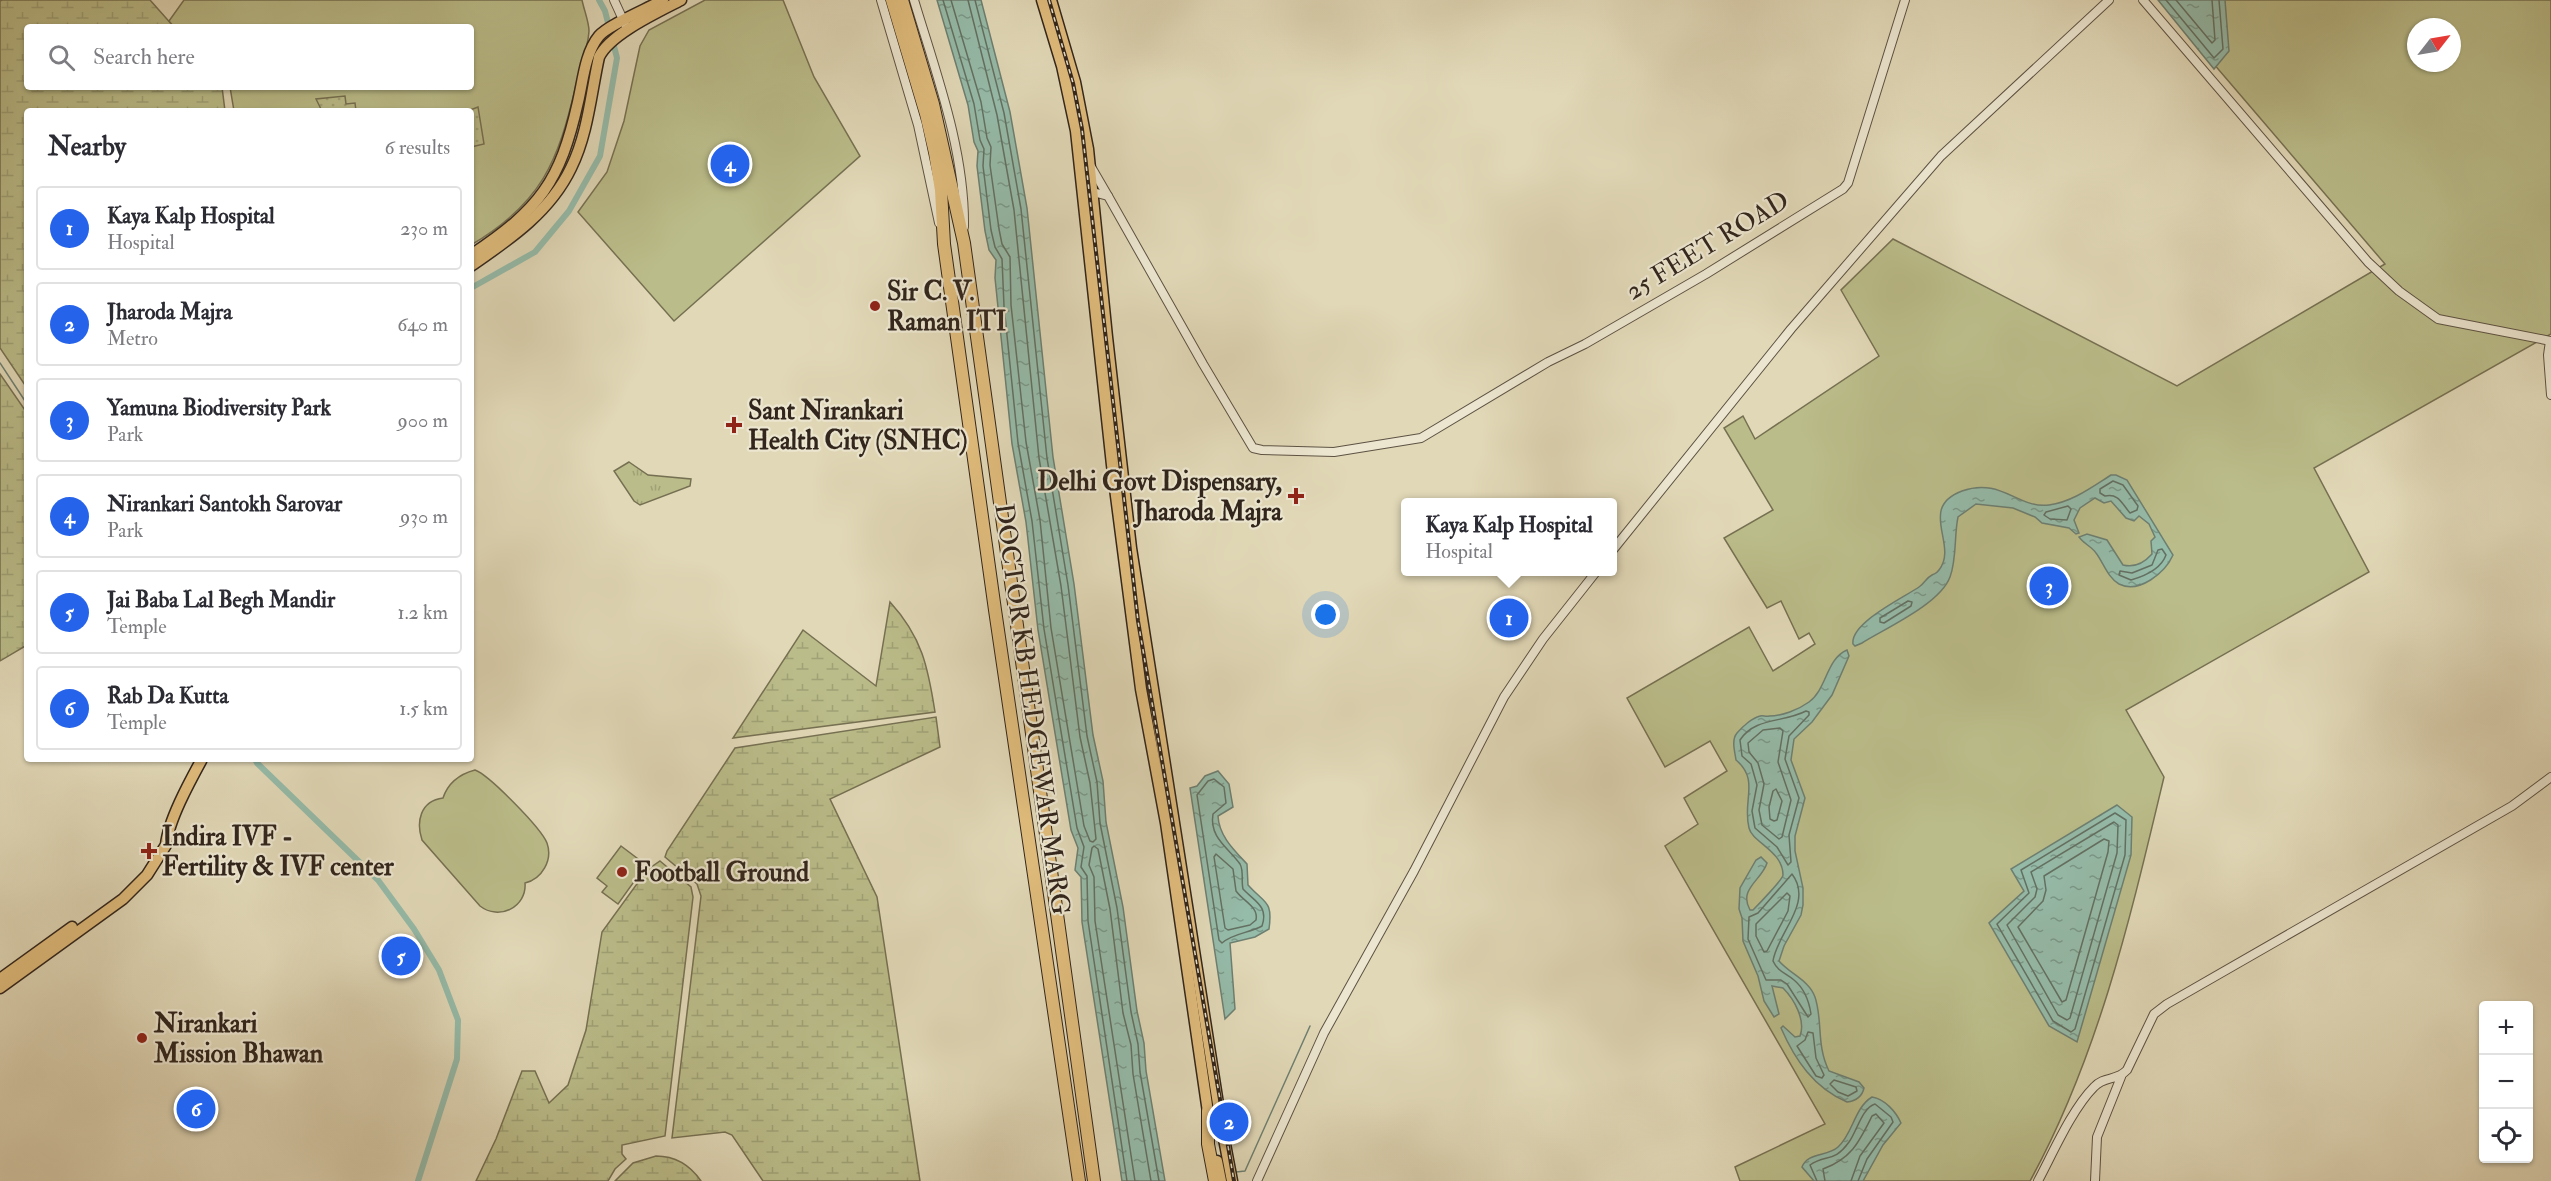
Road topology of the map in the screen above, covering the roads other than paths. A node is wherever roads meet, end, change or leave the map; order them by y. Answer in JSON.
{"nodes":[{"id":1,"x":614,"y":0,"type":"edge"},
{"id":2,"x":663,"y":0,"type":"edge"},
{"id":3,"x":681,"y":0,"type":"edge"},
{"id":4,"x":881,"y":0,"type":"edge"},
{"id":5,"x":892,"y":0,"type":"edge"},
{"id":6,"x":902,"y":0,"type":"edge"},
{"id":7,"x":914,"y":0,"type":"edge"},
{"id":8,"x":1042,"y":0,"type":"edge"},
{"id":9,"x":1051,"y":0,"type":"edge"},
{"id":10,"x":1905,"y":0,"type":"edge"},
{"id":11,"x":2109,"y":0,"type":"edge"},
{"id":12,"x":2143,"y":0,"type":"edge"},
{"id":13,"x":624,"y":27,"type":"junction"},
{"id":14,"x":1090,"y":163,"type":"junction"},
{"id":15,"x":946,"y":189,"type":"junction"},
{"id":16,"x":1088,"y":191,"type":"junction"},
{"id":17,"x":1108,"y":196,"type":"junction"},
{"id":18,"x":964,"y":243,"type":"junction"},
{"id":19,"x":944,"y":244,"type":"junction"},
{"id":20,"x":474,"y":253,"type":"edge"},
{"id":21,"x":474,"y":264,"type":"edge"},
{"id":22,"x":2551,"y":341,"type":"edge"},
{"id":23,"x":2551,"y":395,"type":"edge"},
{"id":24,"x":1617,"y":545,"type":"edge"},
{"id":25,"x":1593,"y":576,"type":"edge"},
{"id":26,"x":201,"y":762,"type":"edge"},
{"id":27,"x":2551,"y":777,"type":"edge"},
{"id":28,"x":38,"y":956,"type":"junction"},
{"id":29,"x":0,"y":979,"type":"edge"},
{"id":30,"x":0,"y":988,"type":"edge"},
{"id":31,"x":2121,"y":1077,"type":"junction"},
{"id":32,"x":1208,"y":1111,"type":"joint"},
{"id":33,"x":1219,"y":1180,"type":"edge"},
{"id":34,"x":1079,"y":1181,"type":"edge"},
{"id":35,"x":1094,"y":1181,"type":"edge"},
{"id":36,"x":1232,"y":1181,"type":"edge"},
{"id":37,"x":1257,"y":1181,"type":"edge"},
{"id":38,"x":2038,"y":1181,"type":"edge"},
{"id":39,"x":2095,"y":1181,"type":"edge"}],
"edges":[{"from":1,"to":13,"type":"street"},
{"from":2,"to":13,"type":"main road"},
{"from":3,"to":13,"type":"main road"},
{"from":4,"to":19,"type":"street"},
{"from":5,"to":15,"type":"highway"},
{"from":6,"to":15,"type":"highway"},
{"from":7,"to":18,"type":"street"},
{"from":8,"to":16,"type":"main road"},
{"from":9,"to":14,"type":"main road"},
{"from":10,"to":17,"type":"street","name":"25 FEET ROAD"},
{"from":11,"to":24,"type":"street"},
{"from":12,"to":22,"type":"street"},
{"from":13,"to":20,"type":"main road"},
{"from":13,"to":21,"type":"main road"},
{"from":14,"to":16,"type":"main road"},
{"from":14,"to":17,"type":"street"},
{"from":15,"to":18,"type":"highway","name":"DOCTOR KB HEDGEWAR MARG"},
{"from":15,"to":19,"type":"highway","name":"DOCTOR KB HEDGEWAR MARG"},
{"from":16,"to":17,"type":"street"},
{"from":16,"to":32,"type":"main road"},
{"from":16,"to":36,"type":"main road"},
{"from":18,"to":35,"type":"highway","name":"DOCTOR KB HEDGEWAR MARG"},
{"from":19,"to":34,"type":"highway","name":"DOCTOR KB HEDGEWAR MARG"},
{"from":22,"to":23,"type":"street"},
{"from":25,"to":37,"type":"street"},
{"from":26,"to":28,"type":"main road"},
{"from":27,"to":31,"type":"street"},
{"from":28,"to":29,"type":"main road"},
{"from":28,"to":30,"type":"main road"},
{"from":31,"to":38,"type":"street"},
{"from":31,"to":39,"type":"street"},
{"from":32,"to":33,"type":"highway"},
{"from":33,"to":36,"type":"street"}]}
